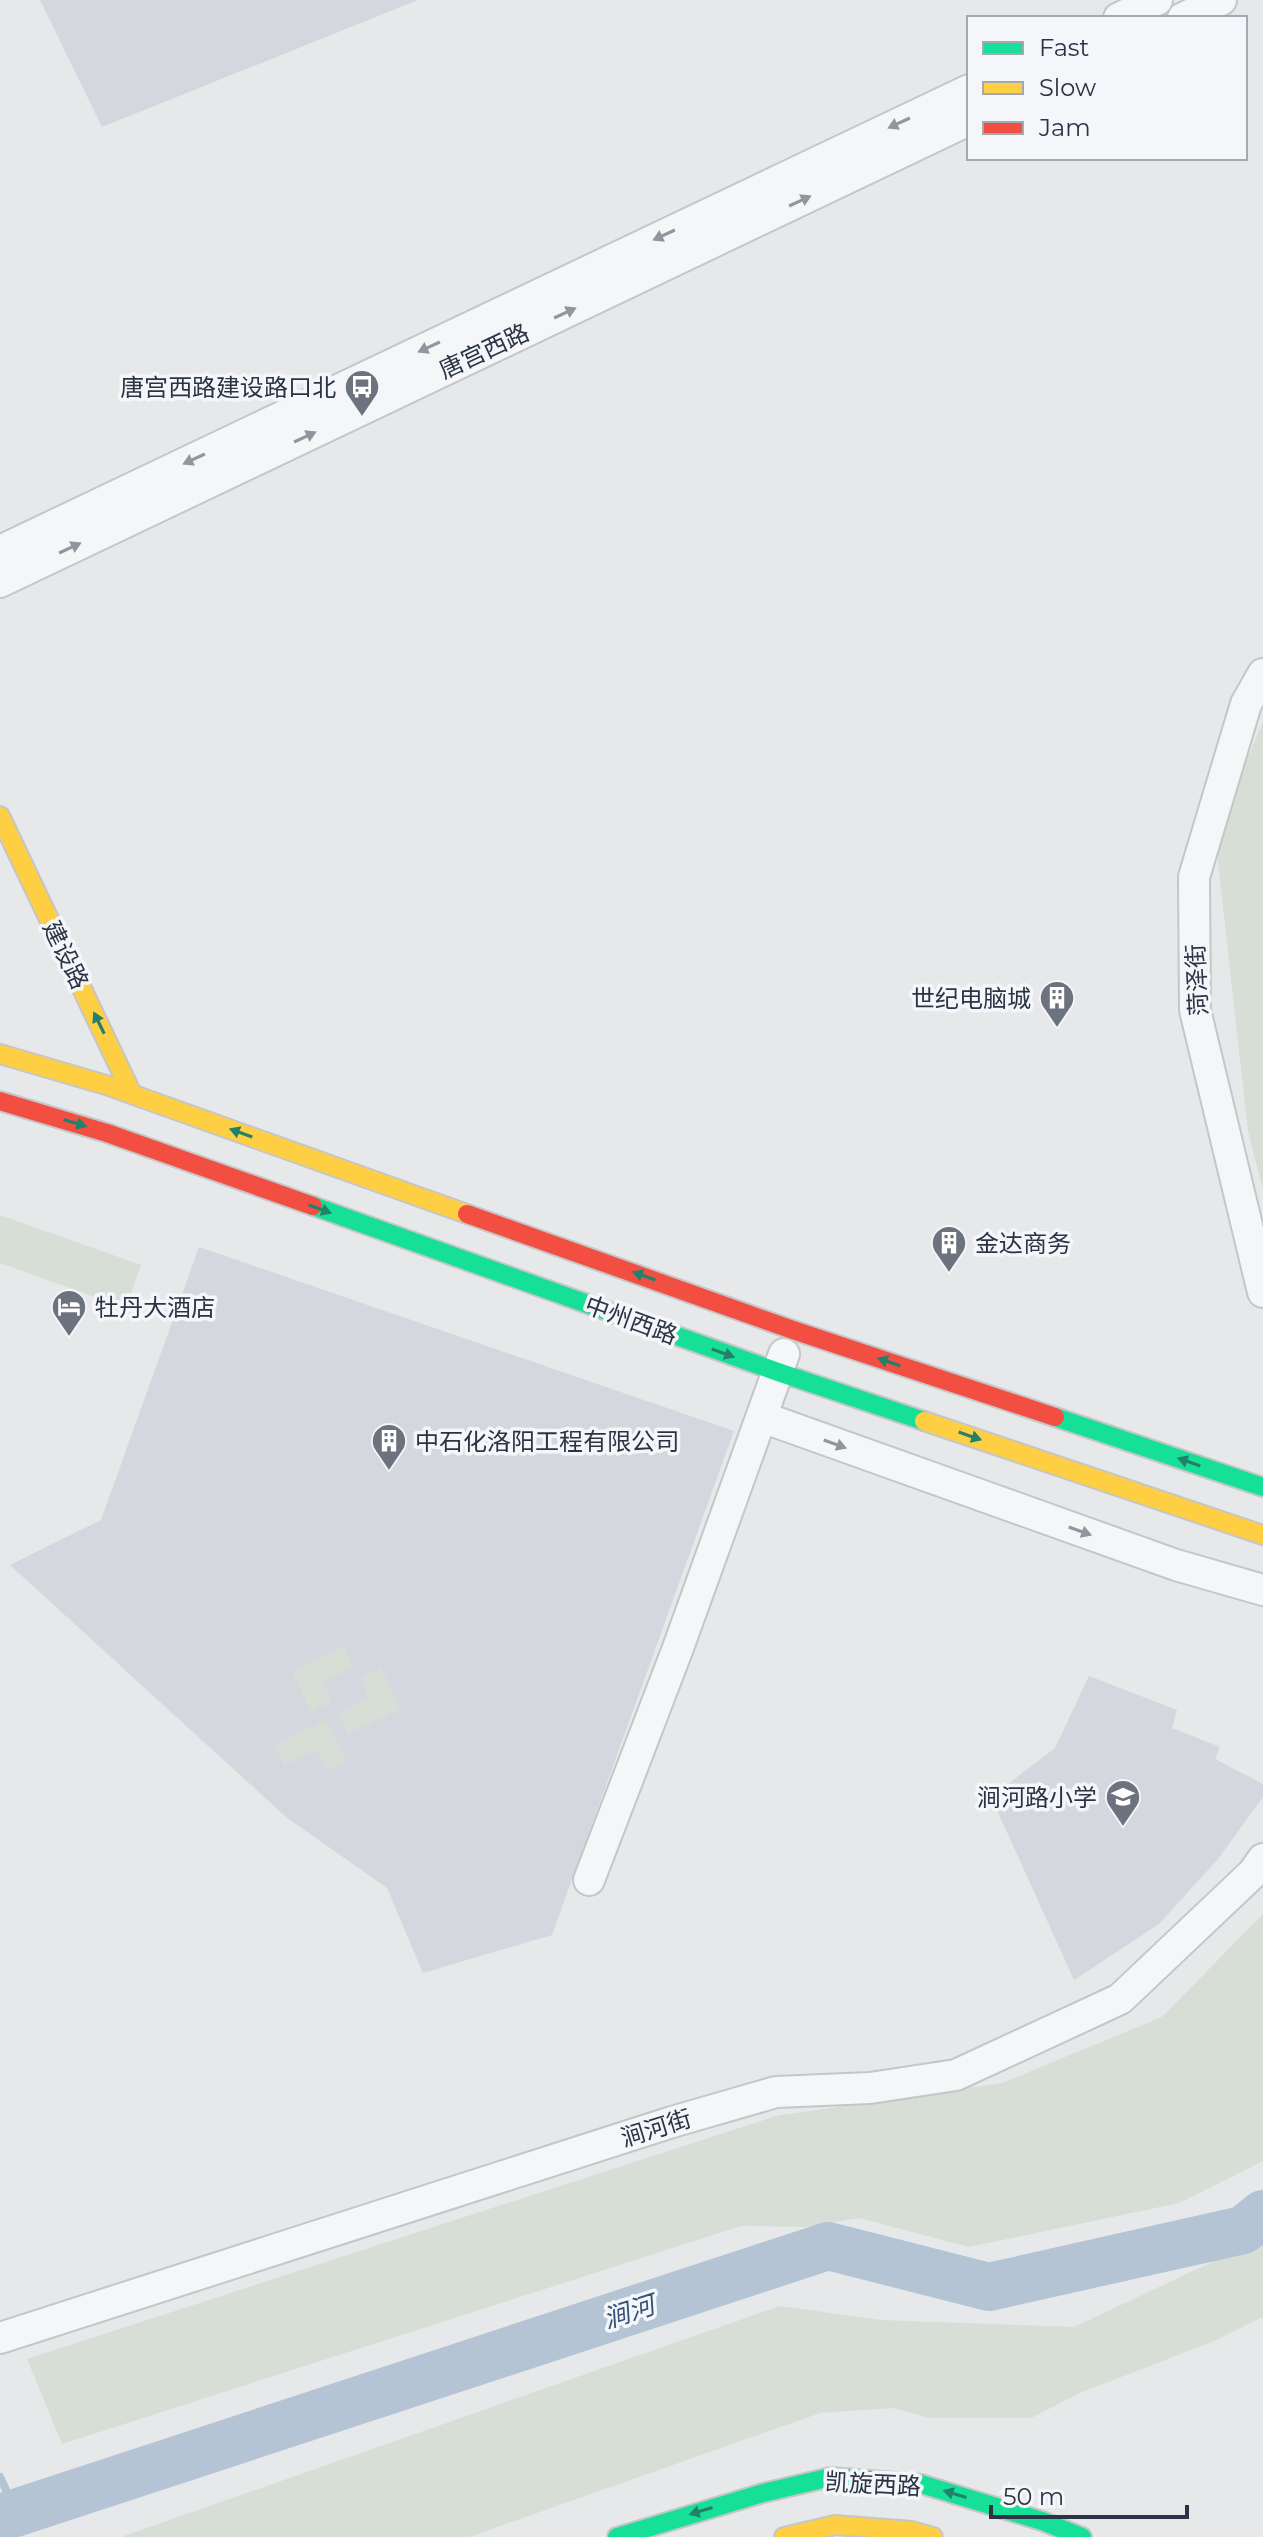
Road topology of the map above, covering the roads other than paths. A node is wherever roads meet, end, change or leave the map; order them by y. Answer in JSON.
{"nodes":[{"id":1,"x":1157,"y":0,"type":"edge"},
{"id":2,"x":1221,"y":0,"type":"edge"},
{"id":3,"x":1123,"y":16,"type":"edge"},
{"id":4,"x":1187,"y":16,"type":"edge"},
{"id":5,"x":967,"y":91,"type":"edge"},
{"id":6,"x":967,"y":121,"type":"edge"},
{"id":7,"x":0,"y":551,"type":"edge"},
{"id":8,"x":0,"y":582,"type":"edge"},
{"id":9,"x":1263,"y":674,"type":"edge"},
{"id":10,"x":0,"y":816,"type":"edge"},
{"id":11,"x":0,"y":1054,"type":"edge"},
{"id":12,"x":96,"y":1062,"type":"dead end"},
{"id":13,"x":106,"y":1085,"type":"junction"},
{"id":14,"x":132,"y":1094,"type":"junction"},
{"id":15,"x":0,"y":1101,"type":"edge"},
{"id":16,"x":107,"y":1133,"type":"junction"},
{"id":17,"x":1263,"y":1292,"type":"edge"},
{"id":18,"x":793,"y":1330,"type":"junction"},
{"id":19,"x":778,"y":1372,"type":"junction"},
{"id":20,"x":762,"y":1417,"type":"junction"},
{"id":21,"x":1263,"y":1487,"type":"edge"},
{"id":22,"x":1263,"y":1535,"type":"edge"},
{"id":23,"x":1263,"y":1590,"type":"edge"},
{"id":24,"x":1263,"y":1859,"type":"edge"},
{"id":25,"x":589,"y":1880,"type":"dead end"},
{"id":26,"x":0,"y":2338,"type":"edge"},
{"id":27,"x":617,"y":2537,"type":"edge"},
{"id":28,"x":784,"y":2537,"type":"edge"},
{"id":29,"x":933,"y":2537,"type":"edge"},
{"id":30,"x":1082,"y":2537,"type":"edge"}],
"edges":[{"from":1,"to":3,"type":"street"},
{"from":2,"to":4,"type":"street"},
{"from":5,"to":7,"type":"street","name":"唐宫西路","one_way":true},
{"from":8,"to":6,"type":"street","name":"唐宫西路","one_way":true},
{"from":9,"to":17,"type":"street","name":"菏泽街"},
{"from":14,"to":10,"type":"main road","name":"建设路","one_way":true},
{"from":11,"to":13,"type":"main road","name":"中州西路"},
{"from":12,"to":13,"type":"main road"},
{"from":13,"to":14,"type":"main road","name":"中州西路"},
{"from":13,"to":16,"type":"main road"},
{"from":18,"to":14,"type":"main road","name":"中州西路","one_way":true},
{"from":15,"to":16,"type":"main road","name":"中州西路","one_way":true},
{"from":16,"to":19,"type":"main road","name":"中州西路","one_way":true},
{"from":18,"to":19,"type":"street"},
{"from":21,"to":18,"type":"main road","name":"中州西路","one_way":true},
{"from":19,"to":20,"type":"street"},
{"from":19,"to":22,"type":"main road","name":"中州西路","one_way":true},
{"from":20,"to":23,"type":"street","one_way":true},
{"from":20,"to":25,"type":"street"},
{"from":24,"to":26,"type":"street","name":"涧河街"},
{"from":30,"to":27,"type":"main road","name":"凯旋西路","one_way":true},
{"from":28,"to":29,"type":"main road","name":"凯旋西路"}]}
